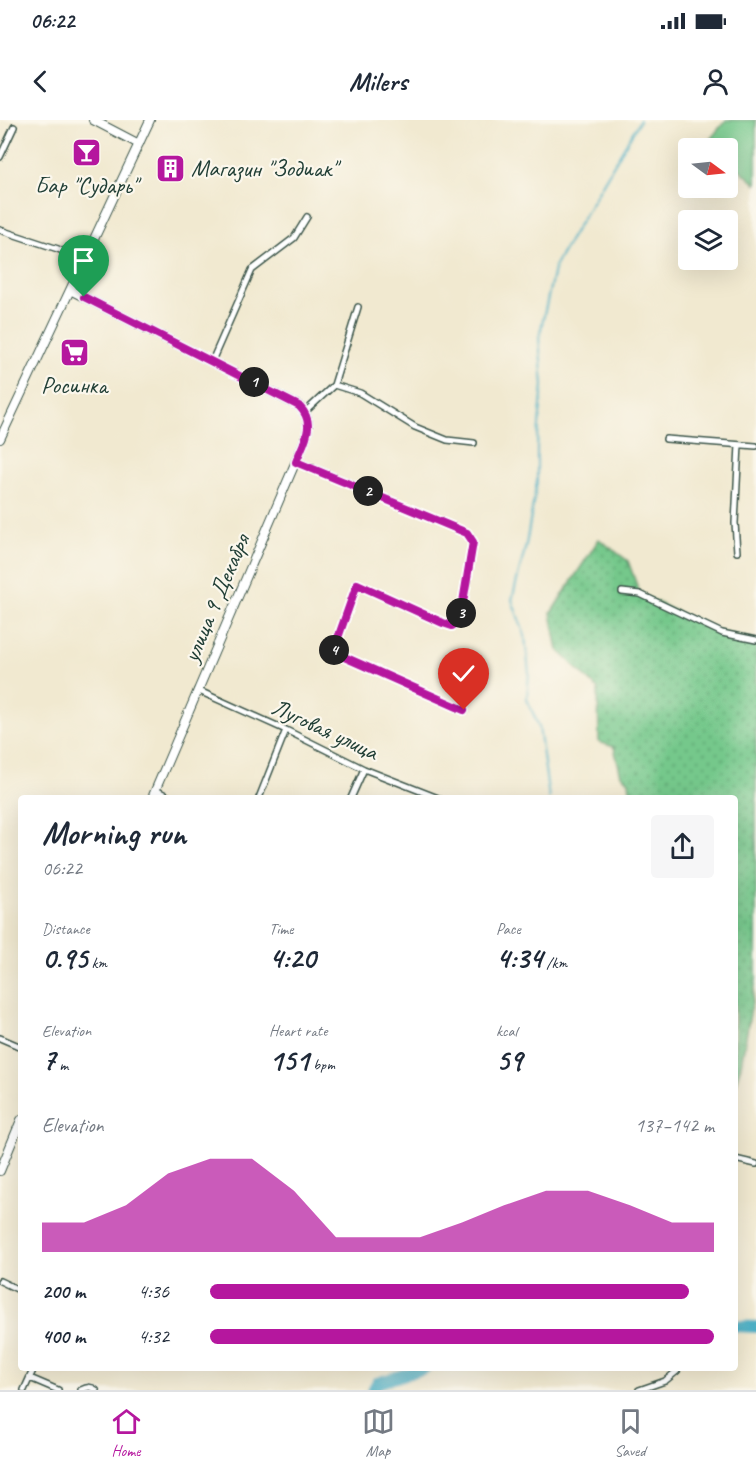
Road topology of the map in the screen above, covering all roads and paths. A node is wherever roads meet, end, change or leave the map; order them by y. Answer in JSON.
{"nodes":[{"id":1,"x":93,"y":120,"type":"edge"},
{"id":2,"x":150,"y":120,"type":"edge"},
{"id":3,"x":14,"y":127,"type":"dead end"},
{"id":4,"x":139,"y":144,"type":"junction"},
{"id":5,"x":0,"y":157,"type":"edge"},
{"id":6,"x":307,"y":217,"type":"dead end"},
{"id":7,"x":0,"y":230,"type":"edge"},
{"id":8,"x":82,"y":261,"type":"junction"},
{"id":9,"x":70,"y":290,"type":"junction"},
{"id":10,"x":358,"y":308,"type":"dead end"},
{"id":11,"x":212,"y":361,"type":"junction"},
{"id":12,"x":334,"y":385,"type":"junction"},
{"id":13,"x":305,"y":412,"type":"junction"},
{"id":14,"x":0,"y":439,"type":"edge"},
{"id":15,"x":666,"y":440,"type":"dead end"},
{"id":16,"x":474,"y":443,"type":"dead end"},
{"id":17,"x":739,"y":445,"type":"junction"},
{"id":18,"x":756,"y":446,"type":"edge"},
{"id":19,"x":296,"y":462,"type":"junction"},
{"id":20,"x":737,"y":552,"type":"dead end"},
{"id":21,"x":622,"y":592,"type":"dead end"},
{"id":22,"x":756,"y":640,"type":"edge"},
{"id":23,"x":198,"y":690,"type":"junction"},
{"id":24,"x":464,"y":710,"type":"dead end"},
{"id":25,"x":286,"y":730,"type":"junction"},
{"id":26,"x":364,"y":769,"type":"junction"},
{"id":27,"x":154,"y":794,"type":"edge"},
{"id":28,"x":260,"y":795,"type":"edge"},
{"id":29,"x":352,"y":795,"type":"edge"},
{"id":30,"x":430,"y":795,"type":"edge"},
{"id":31,"x":0,"y":1038,"type":"edge"},
{"id":32,"x":18,"y":1046,"type":"edge"},
{"id":33,"x":18,"y":1127,"type":"edge"},
{"id":34,"x":738,"y":1160,"type":"edge"},
{"id":35,"x":756,"y":1164,"type":"edge"},
{"id":36,"x":0,"y":1171,"type":"edge"},
{"id":37,"x":0,"y":1281,"type":"edge"},
{"id":38,"x":18,"y":1290,"type":"edge"},
{"id":39,"x":33,"y":1371,"type":"edge"},
{"id":40,"x":677,"y":1371,"type":"dead end"},
{"id":41,"x":30,"y":1378,"type":"junction"},
{"id":42,"x":24,"y":1390,"type":"edge"},
{"id":43,"x":58,"y":1390,"type":"edge"},
{"id":44,"x":81,"y":1390,"type":"edge"},
{"id":45,"x":96,"y":1390,"type":"edge"},
{"id":46,"x":639,"y":1390,"type":"edge"}],
"edges":[{"from":1,"to":4,"type":"street"},
{"from":2,"to":4,"type":"street"},
{"from":3,"to":5,"type":"street"},
{"from":4,"to":8,"type":"street"},
{"from":6,"to":11,"type":"street"},
{"from":7,"to":8,"type":"street"},
{"from":8,"to":9,"type":"street"},
{"from":9,"to":11,"type":"street"},
{"from":9,"to":14,"type":"street"},
{"from":10,"to":12,"type":"street"},
{"from":11,"to":13,"type":"street"},
{"from":12,"to":13,"type":"street"},
{"from":12,"to":16,"type":"street"},
{"from":13,"to":19,"type":"street","name":"улица 9 Декабря"},
{"from":15,"to":17,"type":"street"},
{"from":17,"to":18,"type":"street"},
{"from":17,"to":20,"type":"street"},
{"from":19,"to":23,"type":"street","name":"улица 9 Декабря"},
{"from":19,"to":24,"type":"street"},
{"from":21,"to":22,"type":"street"},
{"from":23,"to":25,"type":"street","name":"Луговая улица"},
{"from":23,"to":27,"type":"street","name":"улица 9 Декабря"},
{"from":25,"to":26,"type":"street","name":"Луговая улица"},
{"from":25,"to":28,"type":"street"},
{"from":26,"to":29,"type":"street"},
{"from":26,"to":30,"type":"street","name":"Луговая улица"},
{"from":31,"to":32,"type":"street"},
{"from":33,"to":36,"type":"street"},
{"from":34,"to":35,"type":"street"},
{"from":37,"to":38,"type":"street"},
{"from":39,"to":41,"type":"street"},
{"from":40,"to":46,"type":"street"},
{"from":41,"to":42,"type":"street"},
{"from":41,"to":43,"type":"street"},
{"from":44,"to":45,"type":"street"}]}
